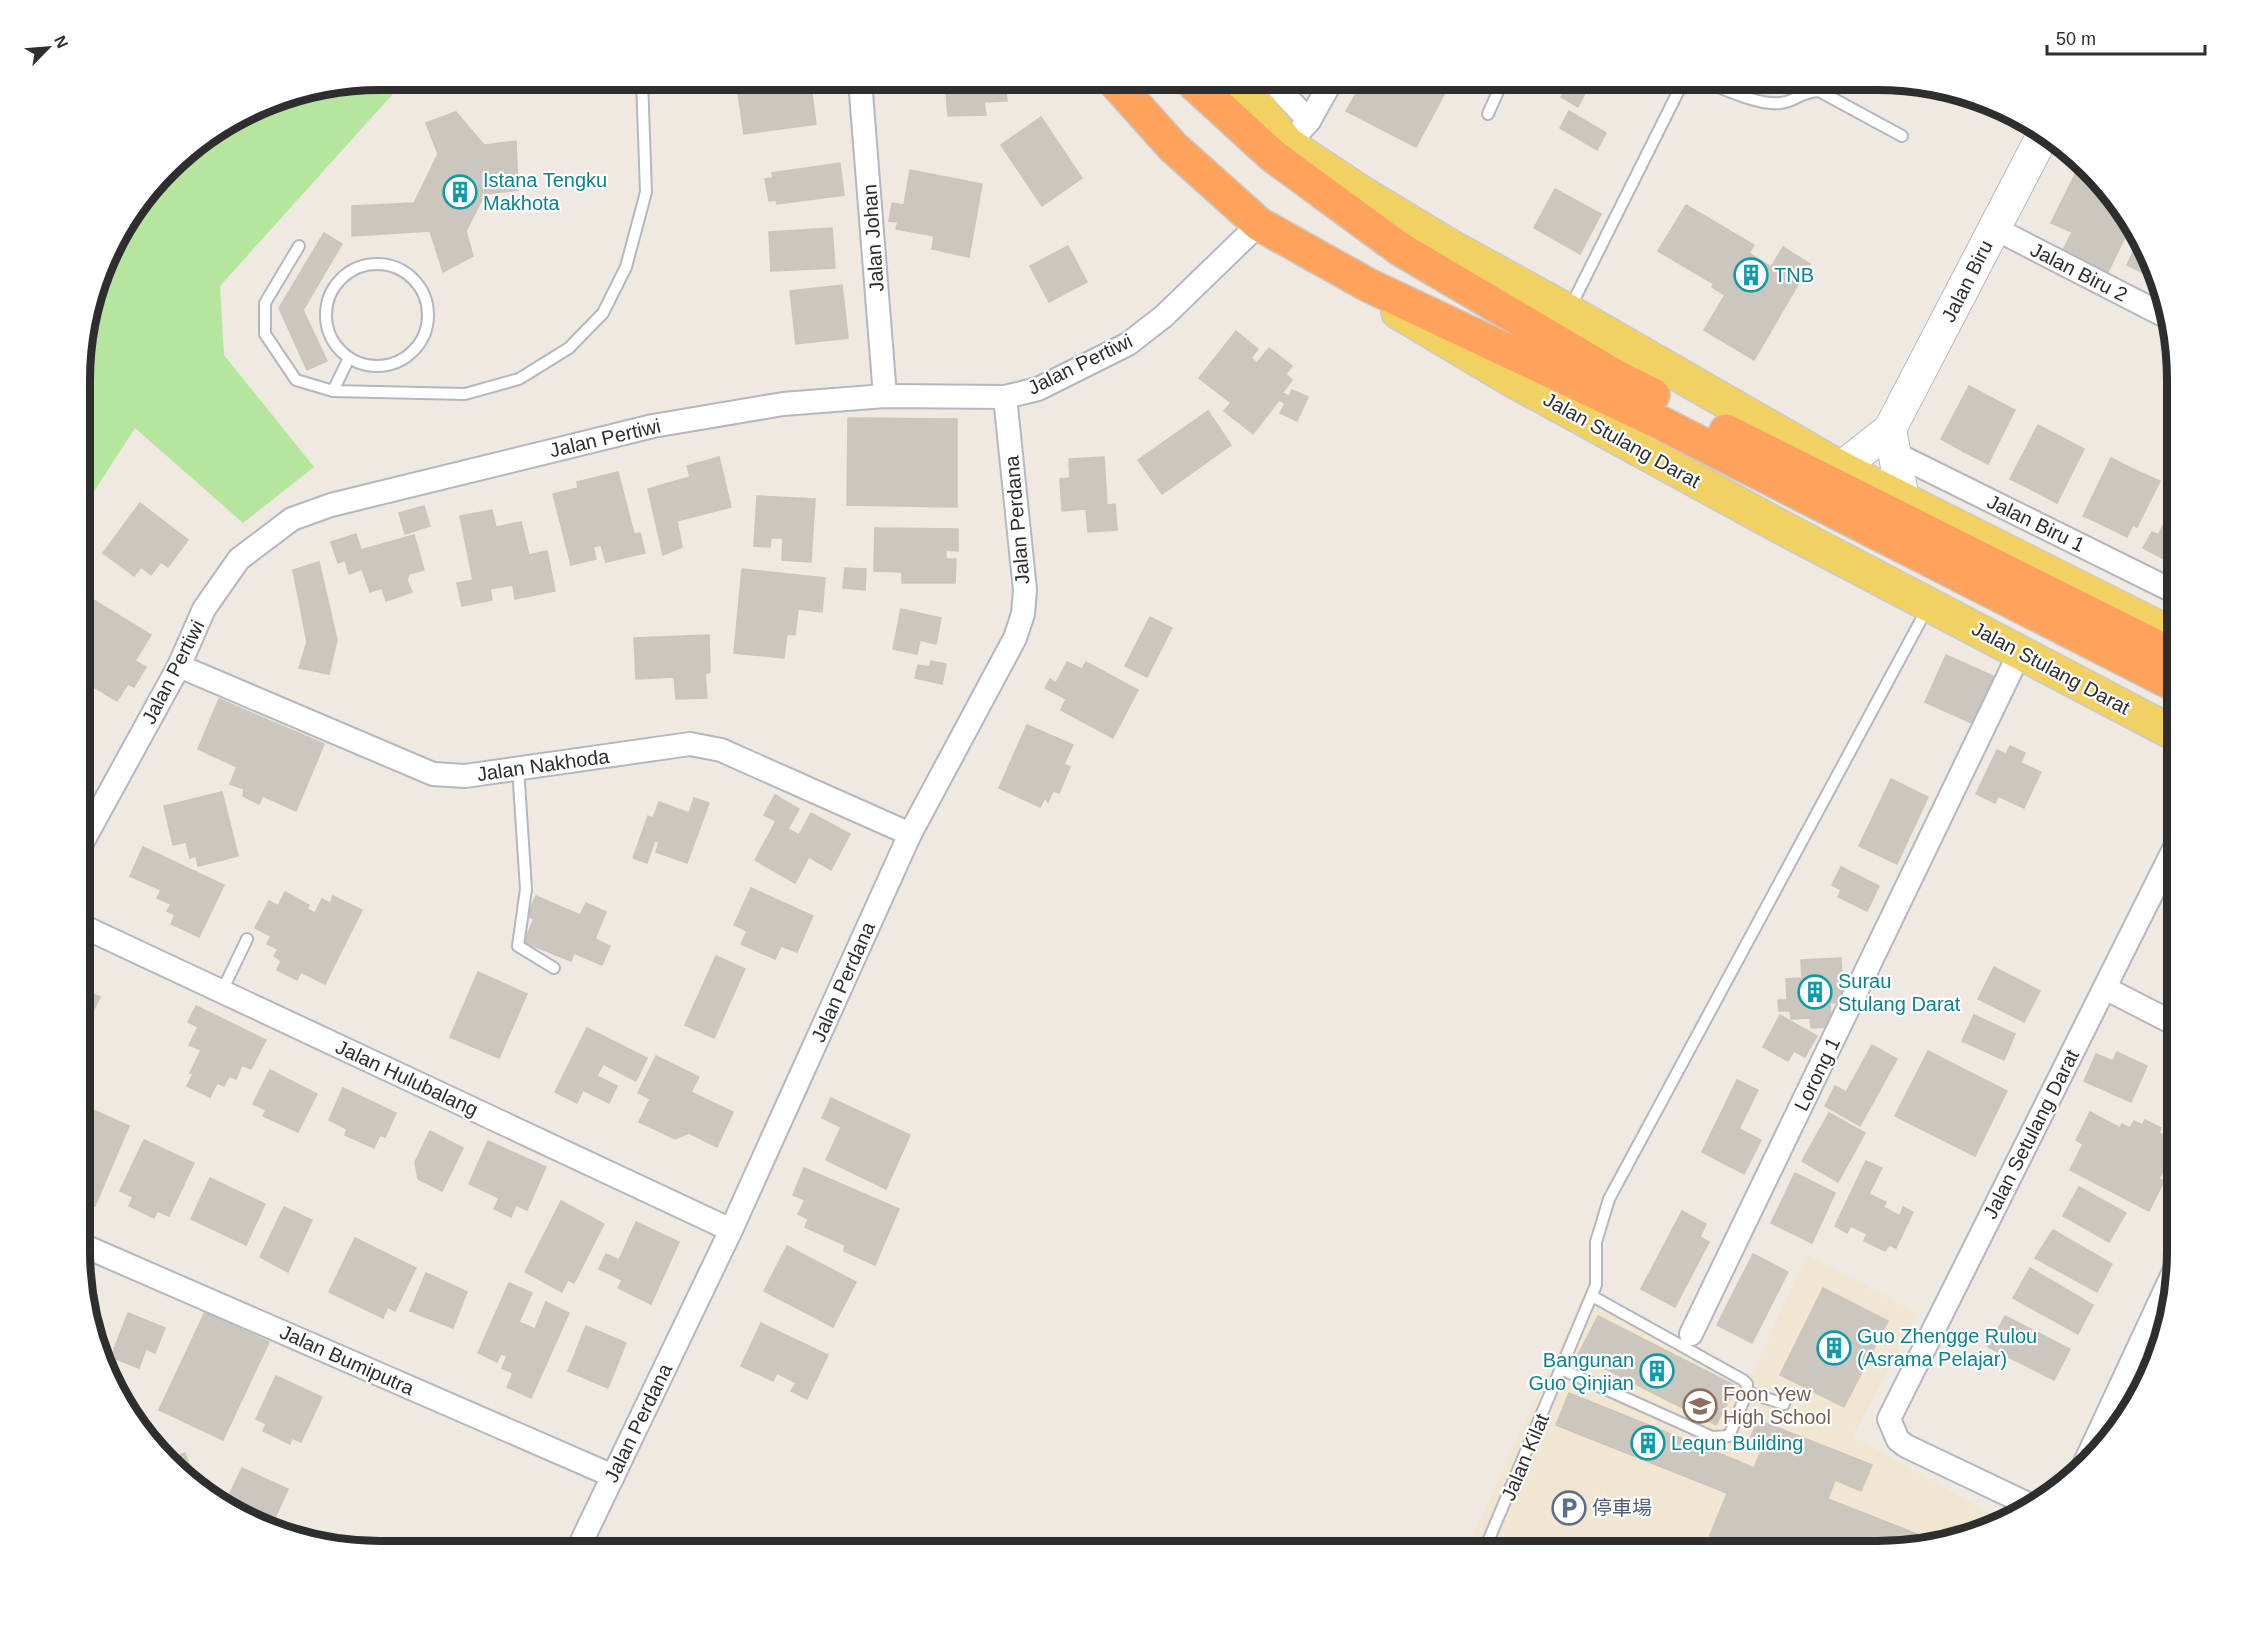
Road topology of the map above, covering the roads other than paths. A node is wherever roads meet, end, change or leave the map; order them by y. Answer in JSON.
{"nodes":[{"id":1,"x":642,"y":90,"type":"edge"},
{"id":2,"x":861,"y":90,"type":"edge"},
{"id":3,"x":1122,"y":90,"type":"edge"},
{"id":4,"x":1201,"y":90,"type":"edge"},
{"id":5,"x":1249,"y":90,"type":"edge"},
{"id":6,"x":1276,"y":90,"type":"edge"},
{"id":7,"x":1326,"y":90,"type":"edge"},
{"id":8,"x":1499,"y":90,"type":"edge"},
{"id":9,"x":1679,"y":90,"type":"edge"},
{"id":10,"x":1729,"y":90,"type":"edge"},
{"id":11,"x":1488,"y":114,"type":"dead end"},
{"id":12,"x":1299,"y":133,"type":"junction"},
{"id":13,"x":1902,"y":136,"type":"dead end"},
{"id":14,"x":2040,"y":141,"type":"edge"},
{"id":15,"x":1258,"y":224,"type":"junction"},
{"id":16,"x":1994,"y":228,"type":"junction"},
{"id":17,"x":299,"y":246,"type":"dead end"},
{"id":18,"x":1368,"y":285,"type":"junction"},
{"id":19,"x":1569,"y":311,"type":"junction"},
{"id":20,"x":2159,"y":313,"type":"edge"},
{"id":21,"x":349,"y":358,"type":"junction"},
{"id":22,"x":333,"y":391,"type":"junction"},
{"id":23,"x":885,"y":396,"type":"junction"},
{"id":24,"x":1005,"y":397,"type":"junction"},
{"id":25,"x":1893,"y":441,"type":"junction"},
{"id":26,"x":1841,"y":468,"type":"junction"},
{"id":27,"x":1903,"y":499,"type":"junction"},
{"id":28,"x":2167,"y":588,"type":"edge"},
{"id":29,"x":1925,"y":612,"type":"junction"},
{"id":30,"x":2167,"y":632,"type":"edge"},
{"id":31,"x":2020,"y":652,"type":"junction"},
{"id":32,"x":2167,"y":652,"type":"edge"},
{"id":33,"x":178,"y":666,"type":"junction"},
{"id":34,"x":2167,"y":681,"type":"edge"},
{"id":35,"x":2167,"y":730,"type":"edge"},
{"id":36,"x":518,"y":768,"type":"junction"},
{"id":37,"x":90,"y":828,"type":"edge"},
{"id":38,"x":910,"y":834,"type":"junction"},
{"id":39,"x":2167,"y":863,"type":"edge"},
{"id":40,"x":90,"y":930,"type":"edge"},
{"id":41,"x":247,"y":939,"type":"dead end"},
{"id":42,"x":554,"y":968,"type":"dead end"},
{"id":43,"x":2104,"y":988,"type":"junction"},
{"id":44,"x":222,"y":992,"type":"junction"},
{"id":45,"x":2167,"y":1020,"type":"edge"},
{"id":46,"x":731,"y":1230,"type":"junction"},
{"id":47,"x":90,"y":1248,"type":"edge"},
{"id":48,"x":2164,"y":1292,"type":"edge"},
{"id":49,"x":1592,"y":1296,"type":"junction"},
{"id":50,"x":1691,"y":1334,"type":"dead end"},
{"id":51,"x":1561,"y":1370,"type":"junction"},
{"id":52,"x":1747,"y":1392,"type":"junction"},
{"id":53,"x":1784,"y":1404,"type":"dead end"},
{"id":54,"x":2094,"y":1443,"type":"edge"},
{"id":55,"x":613,"y":1476,"type":"junction"},
{"id":56,"x":2023,"y":1502,"type":"edge"},
{"id":57,"x":582,"y":1541,"type":"edge"},
{"id":58,"x":1488,"y":1541,"type":"edge"}],
"edges":[{"from":1,"to":22,"type":"lane"},
{"from":2,"to":23,"type":"street","name":"Jalan Johan"},
{"from":3,"to":15,"type":"highway","name":"Jalan Stulang Darat"},
{"from":4,"to":32,"type":"highway"},
{"from":5,"to":12,"type":"main road"},
{"from":6,"to":12,"type":"street"},
{"from":7,"to":12,"type":"street"},
{"from":8,"to":11,"type":"lane"},
{"from":9,"to":19,"type":"lane"},
{"from":10,"to":13,"type":"lane"},
{"from":12,"to":19,"type":"main road"},
{"from":14,"to":16,"type":"street","name":"Jalan Biru"},
{"from":15,"to":18,"type":"highway","name":"Jalan Stulang Darat"},
{"from":15,"to":24,"type":"street","name":"Jalan Pertiwi"},
{"from":16,"to":20,"type":"street","name":"Jalan Biru 2"},
{"from":16,"to":25,"type":"street","name":"Jalan Biru"},
{"from":17,"to":22,"type":"lane"},
{"from":18,"to":29,"type":"main road","name":"Jalan Stulang Darat"},
{"from":18,"to":34,"type":"highway"},
{"from":19,"to":26,"type":"main road"},
{"from":21,"to":21,"type":"lane"},
{"from":21,"to":22,"type":"lane"},
{"from":23,"to":24,"type":"street","name":"Jalan Pertiwi"},
{"from":23,"to":33,"type":"street","name":"Jalan Pertiwi"},
{"from":24,"to":38,"type":"street","name":"Jalan Perdana"},
{"from":25,"to":26,"type":"street","name":"Jalan Biru"},
{"from":25,"to":27,"type":"street"},
{"from":25,"to":28,"type":"street","name":"Jalan Biru 1"},
{"from":26,"to":27,"type":"main road"},
{"from":27,"to":30,"type":"main road"},
{"from":29,"to":31,"type":"main road","name":"Jalan Stulang Darat"},
{"from":29,"to":49,"type":"lane","name":"Jalan Kilat"},
{"from":31,"to":35,"type":"main road","name":"Jalan Stulang Darat"},
{"from":31,"to":50,"type":"street","name":"Lorong 1"},
{"from":33,"to":36,"type":"street","name":"Jalan Nakhoda"},
{"from":33,"to":37,"type":"street","name":"Jalan Pertiwi"},
{"from":36,"to":38,"type":"street","name":"Jalan Nakhoda"},
{"from":36,"to":42,"type":"lane"},
{"from":38,"to":46,"type":"street","name":"Jalan Perdana"},
{"from":39,"to":43,"type":"street","name":"Jalan Setulang Darat"},
{"from":40,"to":44,"type":"street","name":"Jalan Hulubalang"},
{"from":41,"to":44,"type":"lane"},
{"from":43,"to":45,"type":"street"},
{"from":43,"to":56,"type":"street","name":"Jalan Setulang Darat"},
{"from":44,"to":46,"type":"street","name":"Jalan Hulubalang"},
{"from":46,"to":55,"type":"street","name":"Jalan Perdana"},
{"from":47,"to":55,"type":"street","name":"Jalan Bumiputra"},
{"from":48,"to":54,"type":"street"},
{"from":49,"to":51,"type":"lane","name":"Jalan Kilat"},
{"from":49,"to":52,"type":"lane"},
{"from":51,"to":52,"type":"lane"},
{"from":51,"to":58,"type":"lane","name":"Jalan Kilat"},
{"from":52,"to":53,"type":"lane"},
{"from":55,"to":57,"type":"street","name":"Jalan Perdana"}]}
